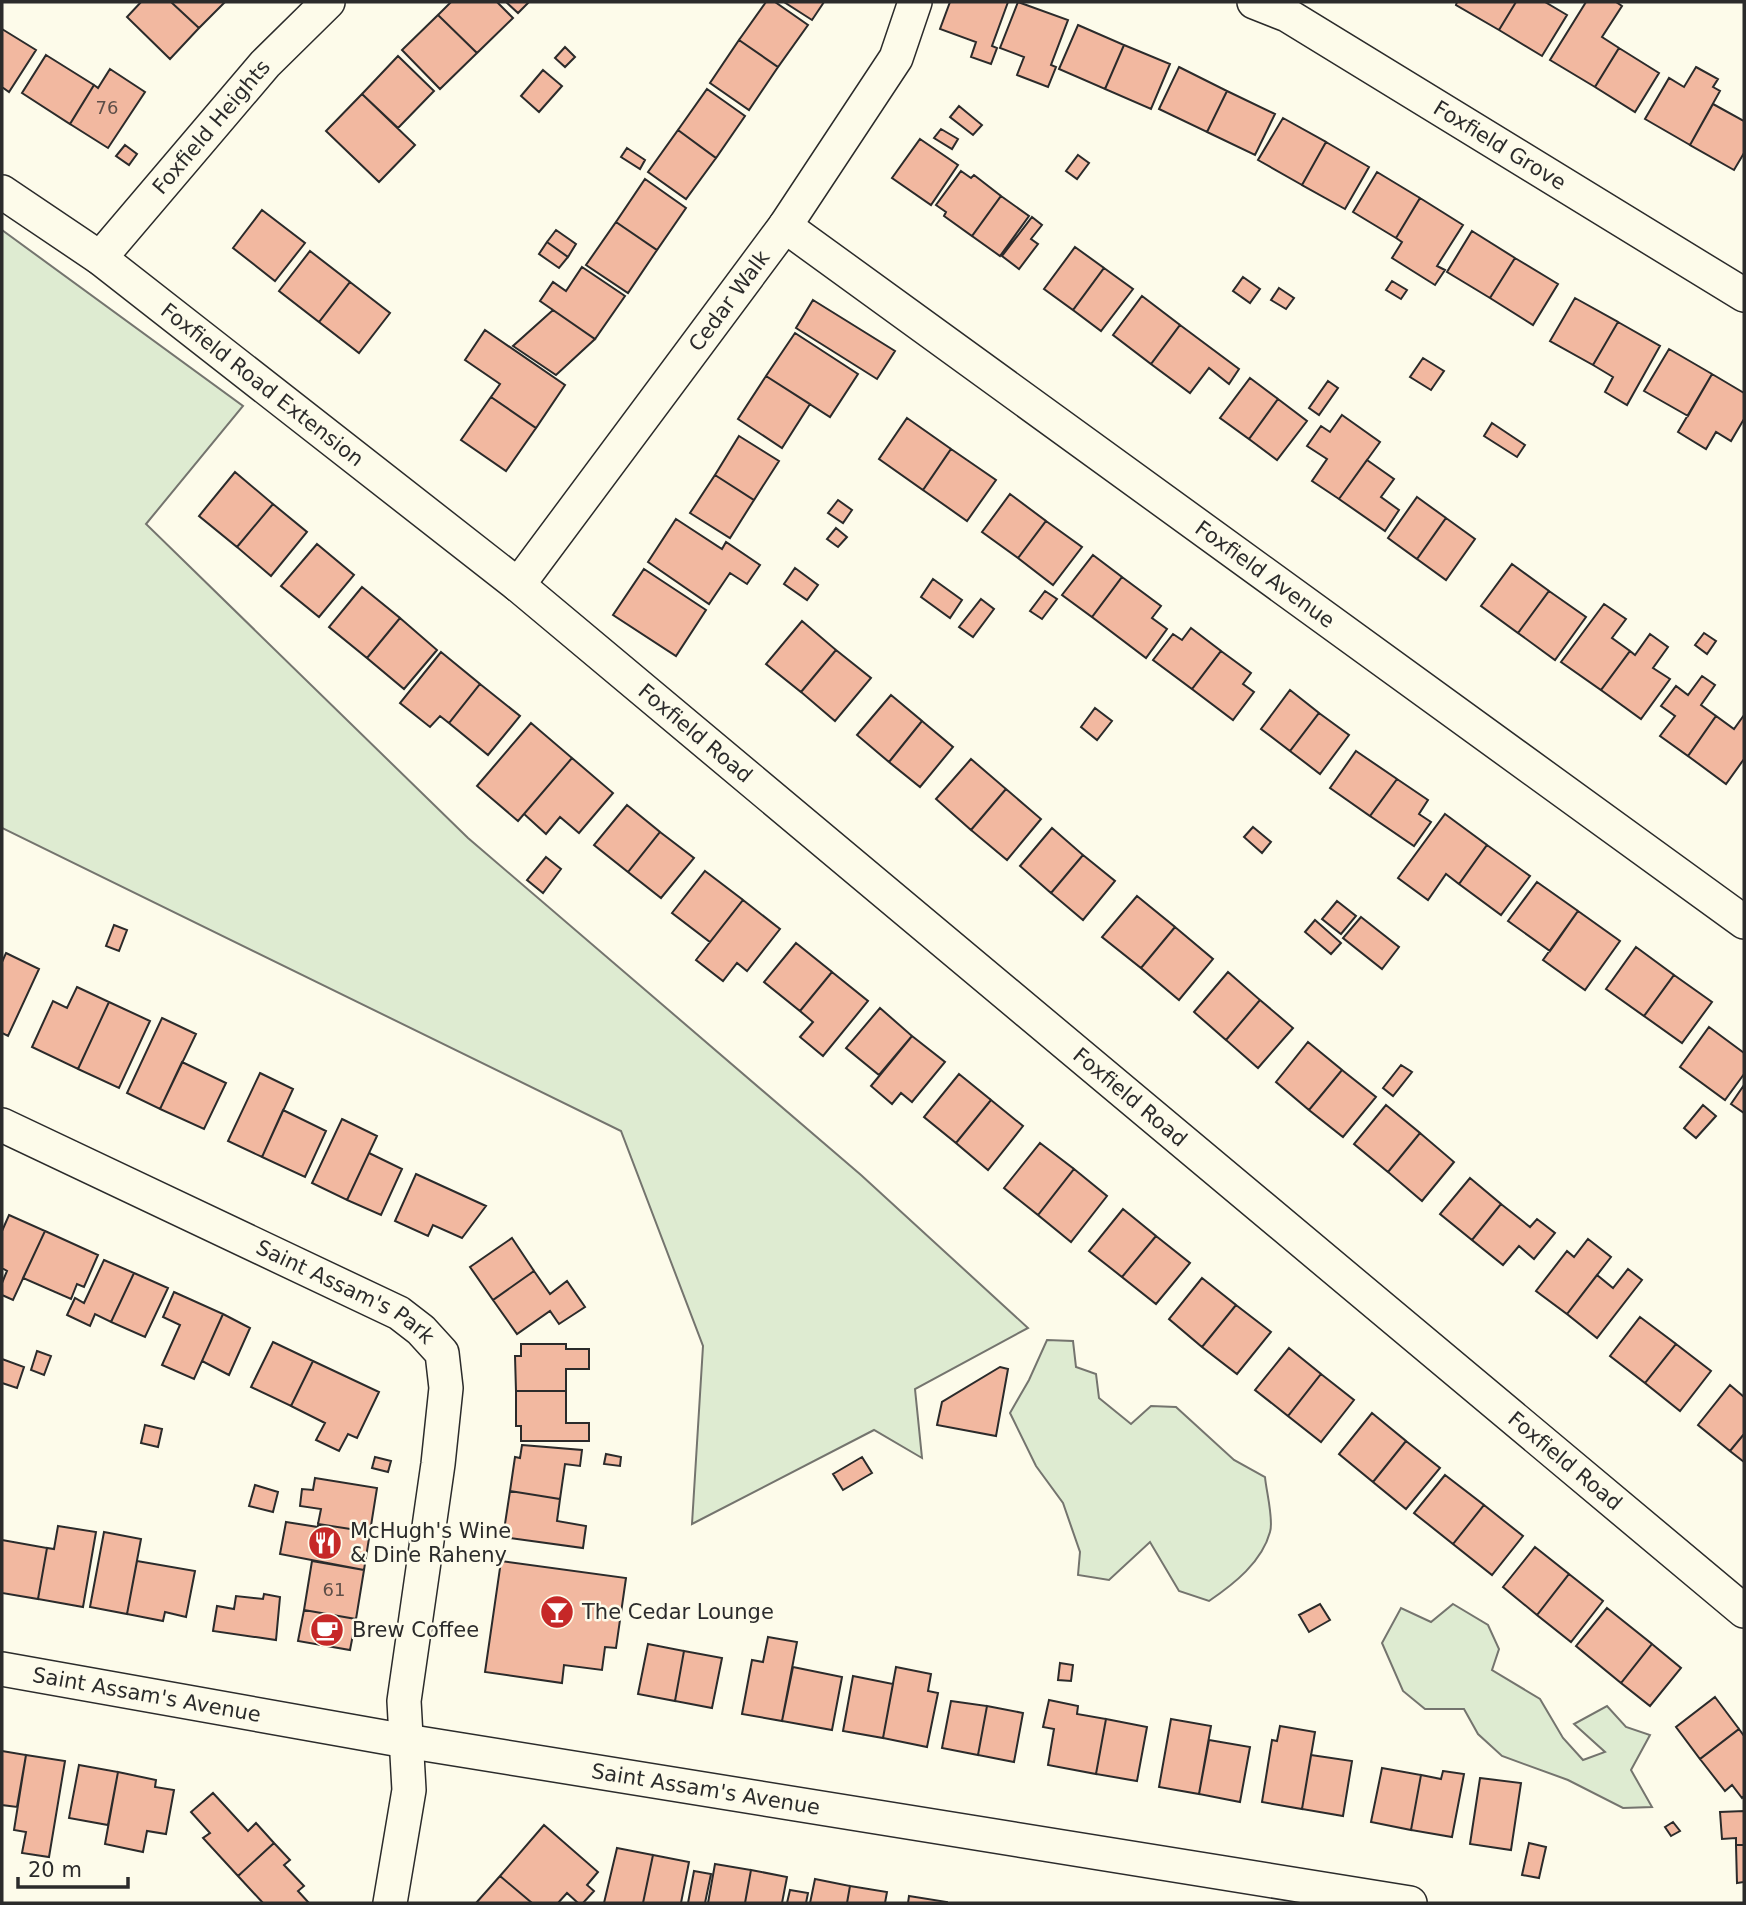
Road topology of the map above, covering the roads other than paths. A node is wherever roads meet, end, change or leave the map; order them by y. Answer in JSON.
{"nodes":[{"id":1,"x":328,"y":2,"type":"edge"},
{"id":2,"x":915,"y":2,"type":"edge"},
{"id":3,"x":1254,"y":2,"type":"edge"},
{"id":4,"x":2,"y":191,"type":"edge"},
{"id":5,"x":785,"y":226,"type":"junction"},
{"id":6,"x":100,"y":258,"type":"junction"},
{"id":7,"x":1744,"y":295,"type":"edge"},
{"id":8,"x":518,"y":585,"type":"junction"},
{"id":9,"x":1744,"y":922,"type":"edge"},
{"id":10,"x":2,"y":1125,"type":"edge"},
{"id":11,"x":1744,"y":1611,"type":"edge"},
{"id":12,"x":2,"y":1669,"type":"edge"},
{"id":13,"x":406,"y":1741,"type":"junction"},
{"id":14,"x":390,"y":1903,"type":"edge"},
{"id":15,"x":1410,"y":1903,"type":"edge"}],
"edges":[{"from":1,"to":6,"type":"street","name":"Foxfield Heights"},
{"from":2,"to":5,"type":"street","name":"Cedar Walk"},
{"from":3,"to":7,"type":"street","name":"Foxfield Grove"},
{"from":4,"to":6,"type":"street","name":"Foxfield Road Extension"},
{"from":5,"to":8,"type":"street","name":"Cedar Walk"},
{"from":5,"to":9,"type":"street","name":"Foxfield Avenue"},
{"from":6,"to":8,"type":"street","name":"Foxfield Road Extension"},
{"from":8,"to":11,"type":"street","name":"Foxfield Road"},
{"from":10,"to":13,"type":"street","name":"Saint Assam's Park"},
{"from":12,"to":13,"type":"street","name":"Saint Assam's Avenue"},
{"from":13,"to":14,"type":"street","name":"Saint Assam's Park"},
{"from":13,"to":15,"type":"street","name":"Saint Assam's Avenue"}]}
